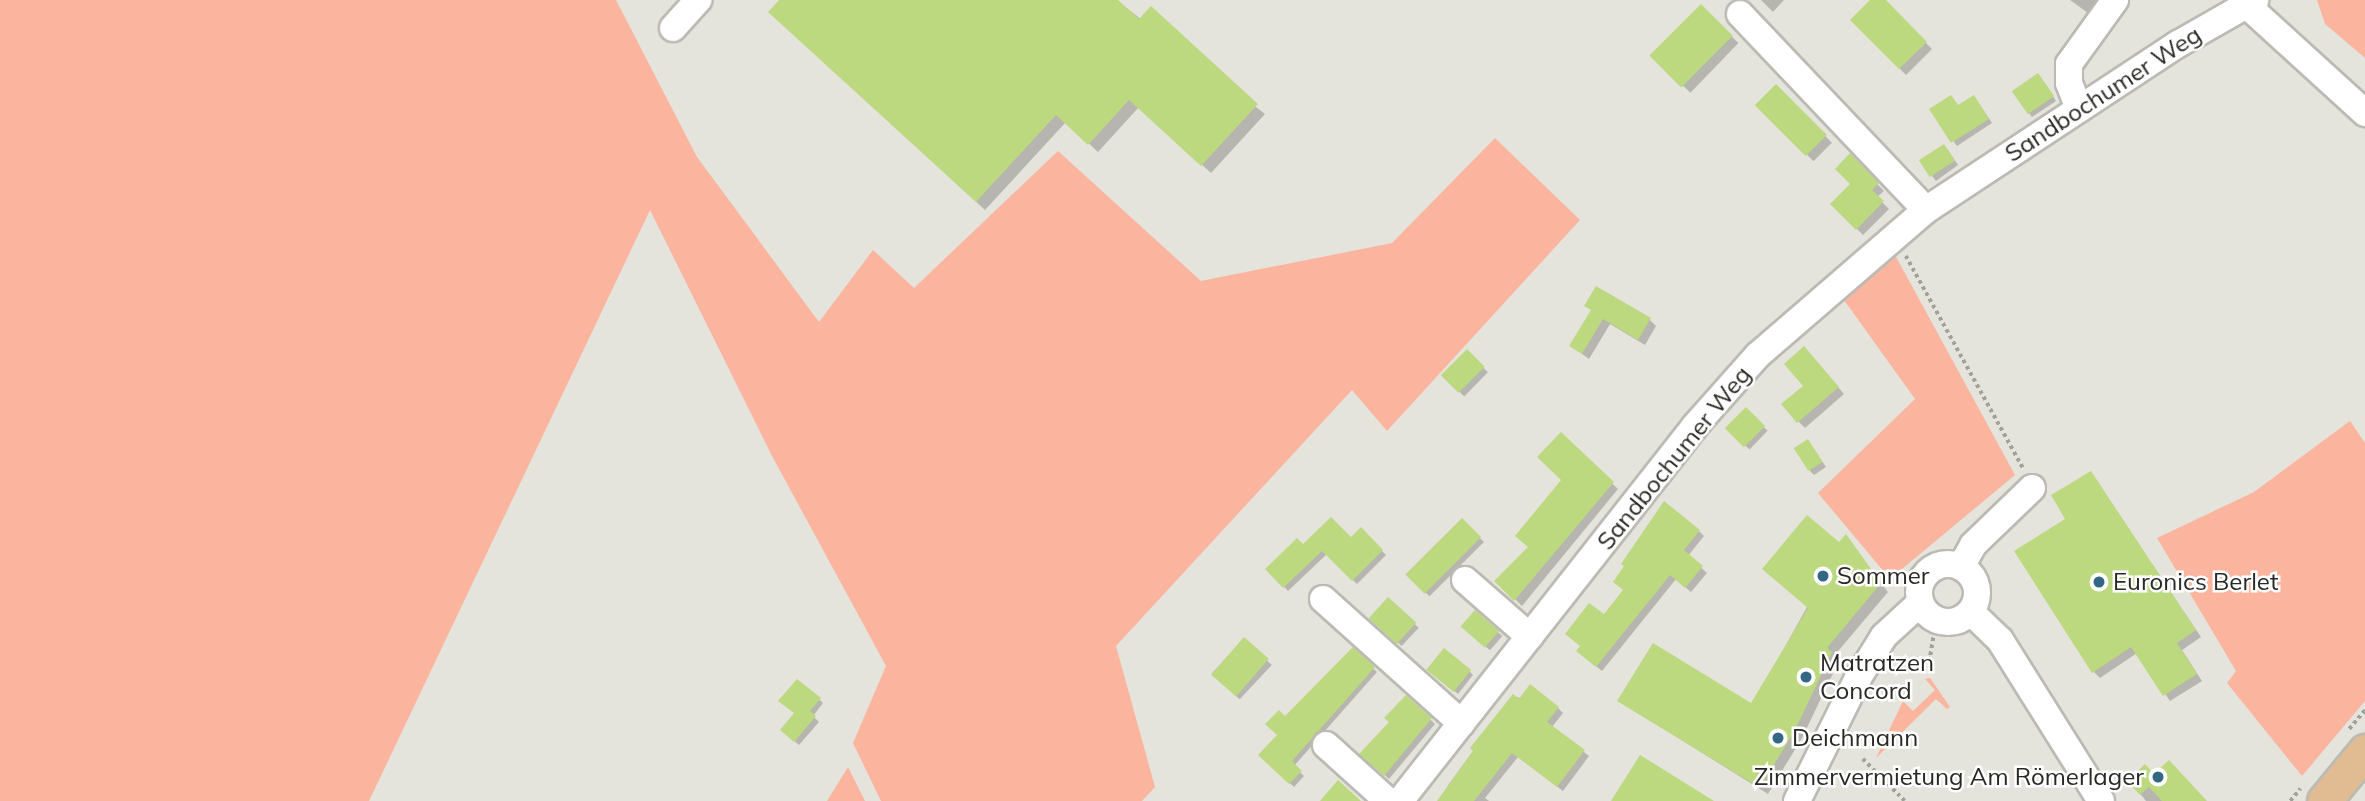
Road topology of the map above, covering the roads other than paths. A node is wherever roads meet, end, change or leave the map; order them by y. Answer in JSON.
{"nodes":[{"id":1,"x":698,"y":0,"type":"edge"},
{"id":2,"x":2115,"y":0,"type":"edge"},
{"id":3,"x":2248,"y":2,"type":"edge"},
{"id":4,"x":1740,"y":14,"type":"dead end"},
{"id":5,"x":673,"y":28,"type":"dead end"},
{"id":6,"x":2079,"y":109,"type":"junction"},
{"id":7,"x":2365,"y":113,"type":"edge"},
{"id":8,"x":1926,"y":210,"type":"junction"},
{"id":9,"x":2032,"y":488,"type":"road end"},
{"id":10,"x":1961,"y":567,"type":"junction"},
{"id":11,"x":1465,"y":580,"type":"dead end"},
{"id":12,"x":1323,"y":599,"type":"dead end"},
{"id":13,"x":1928,"y":612,"type":"junction"},
{"id":14,"x":1971,"y":612,"type":"junction"},
{"id":15,"x":1530,"y":637,"type":"junction"},
{"id":16,"x":1461,"y":723,"type":"junction"},
{"id":17,"x":1326,"y":744,"type":"dead end"},
{"id":18,"x":2365,"y":751,"type":"edge"},
{"id":19,"x":2328,"y":799,"type":"edge"},
{"id":20,"x":1388,"y":801,"type":"edge"},
{"id":21,"x":1400,"y":801,"type":"edge"},
{"id":22,"x":1797,"y":801,"type":"edge"},
{"id":23,"x":2101,"y":801,"type":"edge"}],
"edges":[{"from":1,"to":5,"type":"street"},
{"from":2,"to":6,"type":"street"},
{"from":3,"to":6,"type":"street","name":"Sandbochumer Weg"},
{"from":3,"to":7,"type":"street"},
{"from":4,"to":8,"type":"street"},
{"from":6,"to":8,"type":"street","name":"Sandbochumer Weg"},
{"from":8,"to":15,"type":"street","name":"Sandbochumer Weg"},
{"from":9,"to":10,"type":"street"},
{"from":10,"to":13,"type":"street"},
{"from":10,"to":14,"type":"street"},
{"from":11,"to":15,"type":"street"},
{"from":12,"to":16,"type":"street"},
{"from":13,"to":14,"type":"street"},
{"from":13,"to":22,"type":"street"},
{"from":14,"to":23,"type":"street"},
{"from":15,"to":16,"type":"street","name":"Sandbochumer Weg"},
{"from":16,"to":21,"type":"street","name":"Sandbochumer Weg"},
{"from":17,"to":20,"type":"street"},
{"from":18,"to":19,"type":"main road"}]}
